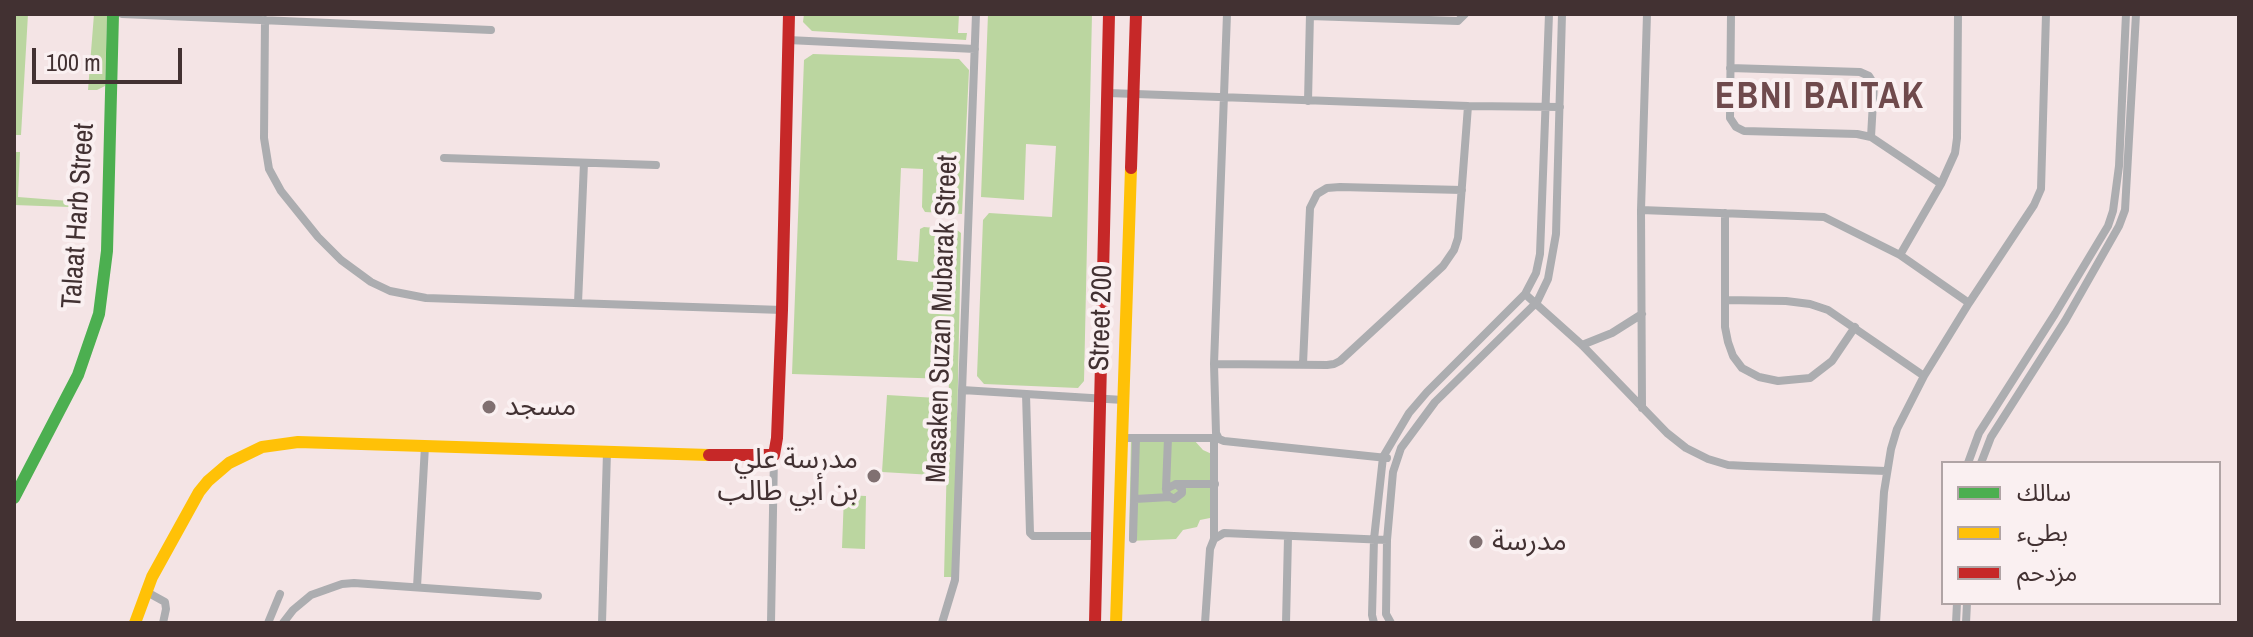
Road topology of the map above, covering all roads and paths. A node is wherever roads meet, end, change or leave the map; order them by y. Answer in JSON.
{"nodes":[{"id":1,"x":113,"y":14,"type":"edge"},
{"id":2,"x":122,"y":14,"type":"edge"},
{"id":3,"x":789,"y":14,"type":"edge"},
{"id":4,"x":976,"y":14,"type":"edge"},
{"id":5,"x":1109,"y":14,"type":"edge"},
{"id":6,"x":1136,"y":14,"type":"edge"},
{"id":7,"x":1227,"y":14,"type":"edge"},
{"id":8,"x":1465,"y":14,"type":"edge"},
{"id":9,"x":1549,"y":14,"type":"edge"},
{"id":10,"x":1562,"y":14,"type":"edge"},
{"id":11,"x":1647,"y":14,"type":"edge"},
{"id":12,"x":1731,"y":14,"type":"edge"},
{"id":13,"x":1958,"y":14,"type":"edge"},
{"id":14,"x":2046,"y":14,"type":"edge"},
{"id":15,"x":2126,"y":14,"type":"edge"},
{"id":16,"x":2136,"y":14,"type":"edge"},
{"id":17,"x":1310,"y":15,"type":"edge"},
{"id":18,"x":265,"y":20,"type":"junction"},
{"id":19,"x":491,"y":30,"type":"dead end"},
{"id":20,"x":788,"y":40,"type":"junction"},
{"id":21,"x":975,"y":49,"type":"junction"},
{"id":22,"x":1730,"y":68,"type":"junction"},
{"id":23,"x":1108,"y":93,"type":"junction"},
{"id":24,"x":1133,"y":94,"type":"junction"},
{"id":25,"x":1224,"y":98,"type":"junction"},
{"id":26,"x":1308,"y":101,"type":"junction"},
{"id":27,"x":1545,"y":105,"type":"junction"},
{"id":28,"x":1468,"y":106,"type":"junction"},
{"id":29,"x":1560,"y":107,"type":"junction"},
{"id":30,"x":1871,"y":137,"type":"junction"},
{"id":31,"x":444,"y":158,"type":"dead end"},
{"id":32,"x":584,"y":163,"type":"junction"},
{"id":33,"x":656,"y":165,"type":"dead end"},
{"id":34,"x":1941,"y":184,"type":"junction"},
{"id":35,"x":1462,"y":190,"type":"junction"},
{"id":36,"x":1641,"y":210,"type":"junction"},
{"id":37,"x":1725,"y":213,"type":"junction"},
{"id":38,"x":1900,"y":255,"type":"junction"},
{"id":39,"x":1525,"y":294,"type":"junction"},
{"id":40,"x":1725,"y":300,"type":"junction"},
{"id":41,"x":1537,"y":302,"type":"junction"},
{"id":42,"x":578,"y":303,"type":"junction"},
{"id":43,"x":1969,"y":303,"type":"junction"},
{"id":44,"x":782,"y":310,"type":"junction"},
{"id":45,"x":1642,"y":314,"type":"junction"},
{"id":46,"x":2055,"y":314,"type":"junction"},
{"id":47,"x":2065,"y":321,"type":"junction"},
{"id":48,"x":1855,"y":327,"type":"junction"},
{"id":49,"x":1582,"y":345,"type":"junction"},
{"id":50,"x":1214,"y":364,"type":"junction"},
{"id":51,"x":1303,"y":364,"type":"junction"},
{"id":52,"x":1924,"y":376,"type":"junction"},
{"id":53,"x":962,"y":390,"type":"junction"},
{"id":54,"x":1026,"y":394,"type":"junction"},
{"id":55,"x":1101,"y":399,"type":"junction"},
{"id":56,"x":1123,"y":400,"type":"junction"},
{"id":57,"x":1642,"y":409,"type":"junction"},
{"id":58,"x":1122,"y":438,"type":"junction"},
{"id":59,"x":1136,"y":438,"type":"junction"},
{"id":60,"x":1168,"y":438,"type":"junction"},
{"id":61,"x":1217,"y":438,"type":"junction"},
{"id":62,"x":425,"y":446,"type":"junction"},
{"id":63,"x":607,"y":452,"type":"junction"},
{"id":64,"x":774,"y":455,"type":"junction"},
{"id":65,"x":1383,"y":457,"type":"junction"},
{"id":66,"x":1396,"y":459,"type":"junction"},
{"id":67,"x":1969,"y":461,"type":"edge"},
{"id":68,"x":1982,"y":461,"type":"edge"},
{"id":69,"x":1886,"y":471,"type":"junction"},
{"id":70,"x":1215,"y":484,"type":"junction"},
{"id":71,"x":1168,"y":493,"type":"junction"},
{"id":72,"x":14,"y":498,"type":"edge"},
{"id":73,"x":1135,"y":499,"type":"junction"},
{"id":74,"x":1097,"y":536,"type":"junction"},
{"id":75,"x":1288,"y":537,"type":"junction"},
{"id":76,"x":1133,"y":539,"type":"dead end"},
{"id":77,"x":1214,"y":539,"type":"junction"},
{"id":78,"x":1374,"y":539,"type":"junction"},
{"id":79,"x":1387,"y":540,"type":"junction"},
{"id":80,"x":417,"y":587,"type":"junction"},
{"id":81,"x":145,"y":591,"type":"junction"},
{"id":82,"x":280,"y":594,"type":"dead end"},
{"id":83,"x":538,"y":596,"type":"dead end"},
{"id":84,"x":135,"y":623,"type":"edge"},
{"id":85,"x":163,"y":623,"type":"edge"},
{"id":86,"x":268,"y":623,"type":"edge"},
{"id":87,"x":283,"y":623,"type":"edge"},
{"id":88,"x":602,"y":623,"type":"edge"},
{"id":89,"x":771,"y":623,"type":"edge"},
{"id":90,"x":942,"y":623,"type":"edge"},
{"id":91,"x":1095,"y":623,"type":"edge"},
{"id":92,"x":1116,"y":623,"type":"edge"},
{"id":93,"x":1205,"y":623,"type":"edge"},
{"id":94,"x":1286,"y":623,"type":"edge"},
{"id":95,"x":1374,"y":623,"type":"edge"},
{"id":96,"x":1391,"y":623,"type":"edge"},
{"id":97,"x":1876,"y":623,"type":"edge"}],
"edges":[{"from":1,"to":72,"type":"street","name":"Talaat Harb Street"},
{"from":2,"to":18,"type":"street"},
{"from":3,"to":20,"type":"street"},
{"from":4,"to":21,"type":"street","name":"Masaken Suzan Mubarak Street"},
{"from":5,"to":23,"type":"street","name":"Street 200"},
{"from":6,"to":24,"type":"street","name":"Street 200"},
{"from":7,"to":25,"type":"street"},
{"from":8,"to":17,"type":"street"},
{"from":9,"to":27,"type":"street"},
{"from":10,"to":29,"type":"street"},
{"from":11,"to":36,"type":"street"},
{"from":12,"to":22,"type":"street"},
{"from":13,"to":34,"type":"street"},
{"from":14,"to":43,"type":"street"},
{"from":15,"to":46,"type":"street"},
{"from":16,"to":47,"type":"street"},
{"from":17,"to":26,"type":"street"},
{"from":18,"to":19,"type":"street"},
{"from":18,"to":42,"type":"street"},
{"from":20,"to":21,"type":"street"},
{"from":20,"to":44,"type":"street"},
{"from":21,"to":53,"type":"street","name":"Masaken Suzan Mubarak Street"},
{"from":22,"to":30,"type":"street"},
{"from":22,"to":30,"type":"street"},
{"from":23,"to":24,"type":"street"},
{"from":23,"to":55,"type":"street","name":"Street 200"},
{"from":24,"to":25,"type":"street"},
{"from":24,"to":56,"type":"street","name":"Street 200"},
{"from":25,"to":26,"type":"street"},
{"from":25,"to":50,"type":"street"},
{"from":26,"to":28,"type":"street"},
{"from":27,"to":28,"type":"street"},
{"from":27,"to":29,"type":"street"},
{"from":27,"to":39,"type":"street"},
{"from":28,"to":35,"type":"street"},
{"from":29,"to":41,"type":"street"},
{"from":30,"to":34,"type":"street"},
{"from":31,"to":32,"type":"street"},
{"from":32,"to":33,"type":"street"},
{"from":32,"to":42,"type":"street"},
{"from":34,"to":38,"type":"street"},
{"from":35,"to":51,"type":"street"},
{"from":35,"to":51,"type":"street"},
{"from":36,"to":37,"type":"street"},
{"from":36,"to":45,"type":"street"},
{"from":37,"to":38,"type":"street"},
{"from":37,"to":40,"type":"street"},
{"from":38,"to":43,"type":"street"},
{"from":39,"to":41,"type":"street"},
{"from":39,"to":65,"type":"street"},
{"from":40,"to":48,"type":"street"},
{"from":40,"to":48,"type":"street"},
{"from":41,"to":49,"type":"street"},
{"from":41,"to":66,"type":"street"},
{"from":42,"to":44,"type":"street"},
{"from":43,"to":52,"type":"street"},
{"from":44,"to":64,"type":"street"},
{"from":45,"to":49,"type":"street"},
{"from":45,"to":57,"type":"street"},
{"from":46,"to":47,"type":"street"},
{"from":46,"to":67,"type":"street"},
{"from":47,"to":68,"type":"street"},
{"from":48,"to":52,"type":"street"},
{"from":49,"to":57,"type":"street"},
{"from":50,"to":51,"type":"street"},
{"from":50,"to":61,"type":"street"},
{"from":52,"to":69,"type":"street"},
{"from":53,"to":54,"type":"street"},
{"from":53,"to":90,"type":"street","name":"Masaken Suzan Mubarak Street"},
{"from":54,"to":55,"type":"street"},
{"from":54,"to":74,"type":"street"},
{"from":55,"to":56,"type":"street"},
{"from":55,"to":74,"type":"street","name":"Street 200"},
{"from":56,"to":58,"type":"street","name":"Street 200"},
{"from":57,"to":69,"type":"street"},
{"from":58,"to":59,"type":"street"},
{"from":58,"to":92,"type":"street","name":"Street 200"},
{"from":59,"to":60,"type":"street"},
{"from":59,"to":73,"type":"street"},
{"from":60,"to":61,"type":"street"},
{"from":60,"to":71,"type":"street"},
{"from":61,"to":65,"type":"street"},
{"from":61,"to":70,"type":"street"},
{"from":62,"to":63,"type":"street"},
{"from":62,"to":80,"type":"street"},
{"from":62,"to":81,"type":"street"},
{"from":63,"to":64,"type":"street"},
{"from":63,"to":88,"type":"street"},
{"from":64,"to":89,"type":"street"},
{"from":65,"to":66,"type":"street"},
{"from":65,"to":78,"type":"street"},
{"from":66,"to":79,"type":"street"},
{"from":69,"to":97,"type":"street"},
{"from":70,"to":71,"type":"street"},
{"from":70,"to":77,"type":"street"},
{"from":71,"to":73,"type":"street"},
{"from":73,"to":76,"type":"street"},
{"from":74,"to":91,"type":"street","name":"Street 200"},
{"from":75,"to":77,"type":"street"},
{"from":75,"to":78,"type":"street"},
{"from":75,"to":94,"type":"street"},
{"from":77,"to":93,"type":"street"},
{"from":78,"to":79,"type":"street"},
{"from":78,"to":95,"type":"street"},
{"from":79,"to":96,"type":"street"},
{"from":80,"to":83,"type":"street"},
{"from":80,"to":87,"type":"street"},
{"from":81,"to":84,"type":"street"},
{"from":81,"to":85,"type":"street"},
{"from":82,"to":86,"type":"street"}]}
